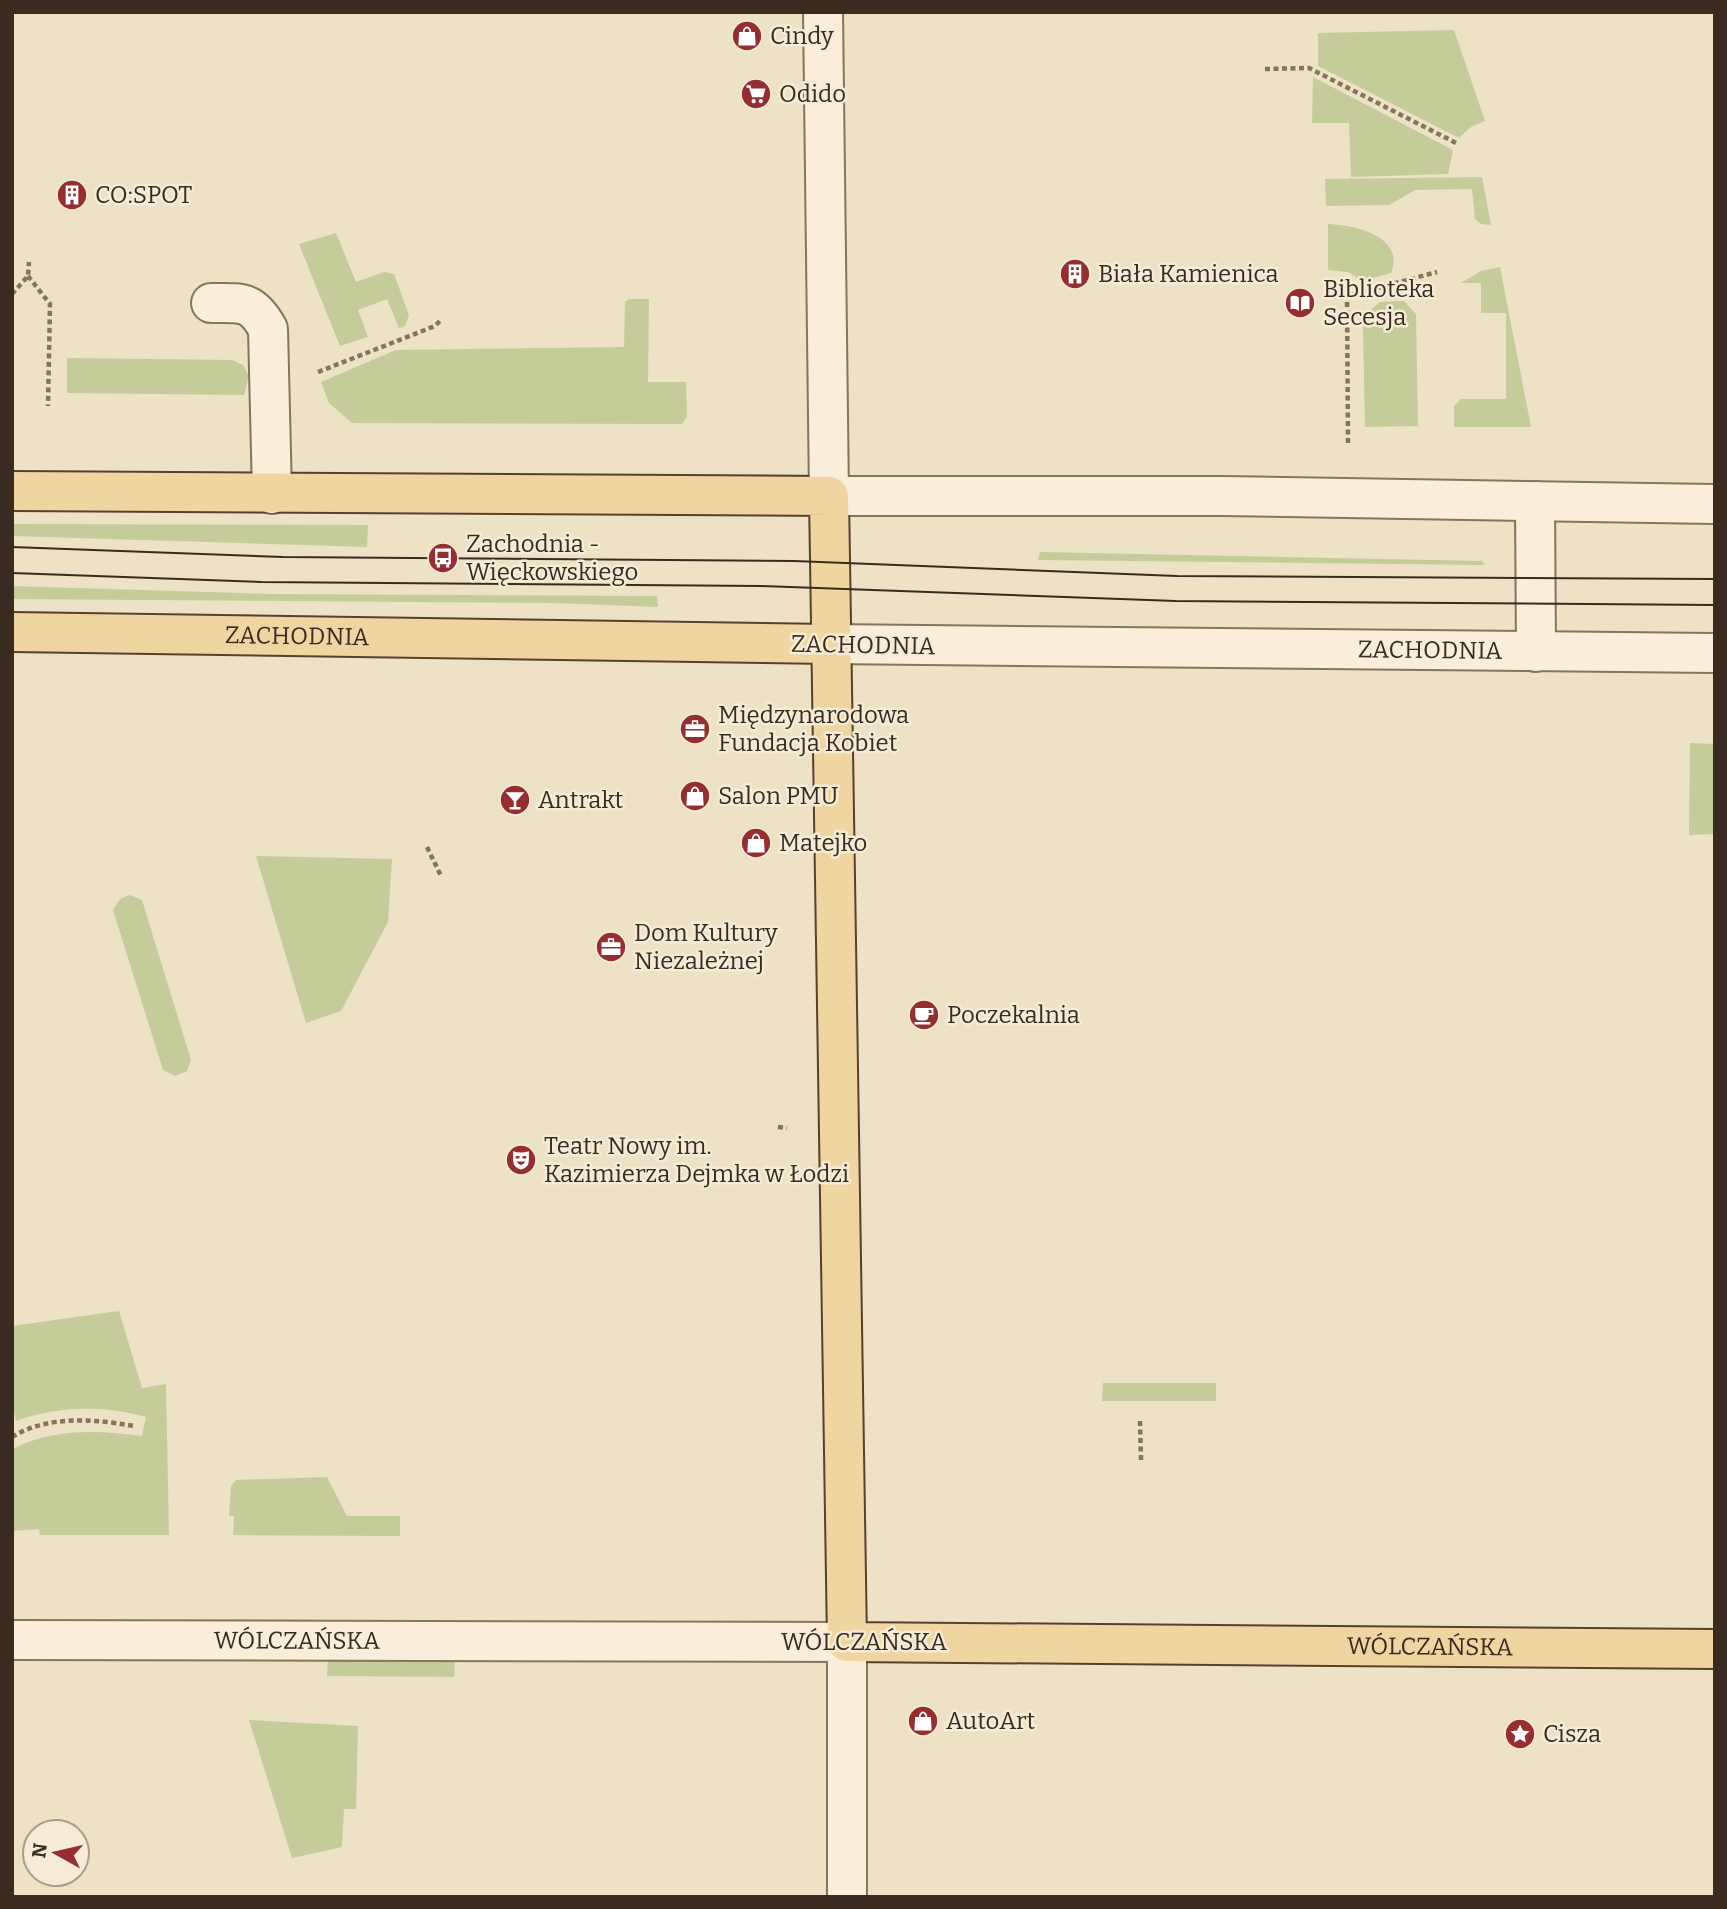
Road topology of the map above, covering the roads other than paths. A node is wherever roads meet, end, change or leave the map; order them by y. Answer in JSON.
{"nodes":[{"id":1,"x":823,"y":12,"type":"edge"},
{"id":2,"x":211,"y":303,"type":"dead end"},
{"id":3,"x":12,"y":491,"type":"edge"},
{"id":4,"x":272,"y":494,"type":"junction"},
{"id":5,"x":829,"y":496,"type":"junction"},
{"id":6,"x":1535,"y":501,"type":"junction"},
{"id":7,"x":1715,"y":504,"type":"edge"},
{"id":8,"x":12,"y":632,"type":"edge"},
{"id":9,"x":830,"y":644,"type":"junction"},
{"id":10,"x":1536,"y":652,"type":"junction"},
{"id":11,"x":1715,"y":653,"type":"edge"},
{"id":12,"x":12,"y":1640,"type":"edge"},
{"id":13,"x":847,"y":1642,"type":"junction"},
{"id":14,"x":1715,"y":1649,"type":"edge"},
{"id":15,"x":847,"y":1897,"type":"edge"}],
"edges":[{"from":1,"to":5,"type":"street"},
{"from":2,"to":4,"type":"street"},
{"from":3,"to":4,"type":"main road"},
{"from":4,"to":5,"type":"main road"},
{"from":5,"to":6,"type":"street"},
{"from":5,"to":9,"type":"main road"},
{"from":6,"to":7,"type":"street"},
{"from":6,"to":10,"type":"street"},
{"from":8,"to":9,"type":"main road","name":"ZACHODNIA"},
{"from":9,"to":10,"type":"street","name":"ZACHODNIA"},
{"from":9,"to":13,"type":"main road"},
{"from":10,"to":11,"type":"street","name":"ZACHODNIA"},
{"from":12,"to":13,"type":"street","name":"WÓLCZAŃSKA"},
{"from":13,"to":14,"type":"main road","name":"WÓLCZAŃSKA"},
{"from":13,"to":15,"type":"street"}]}
